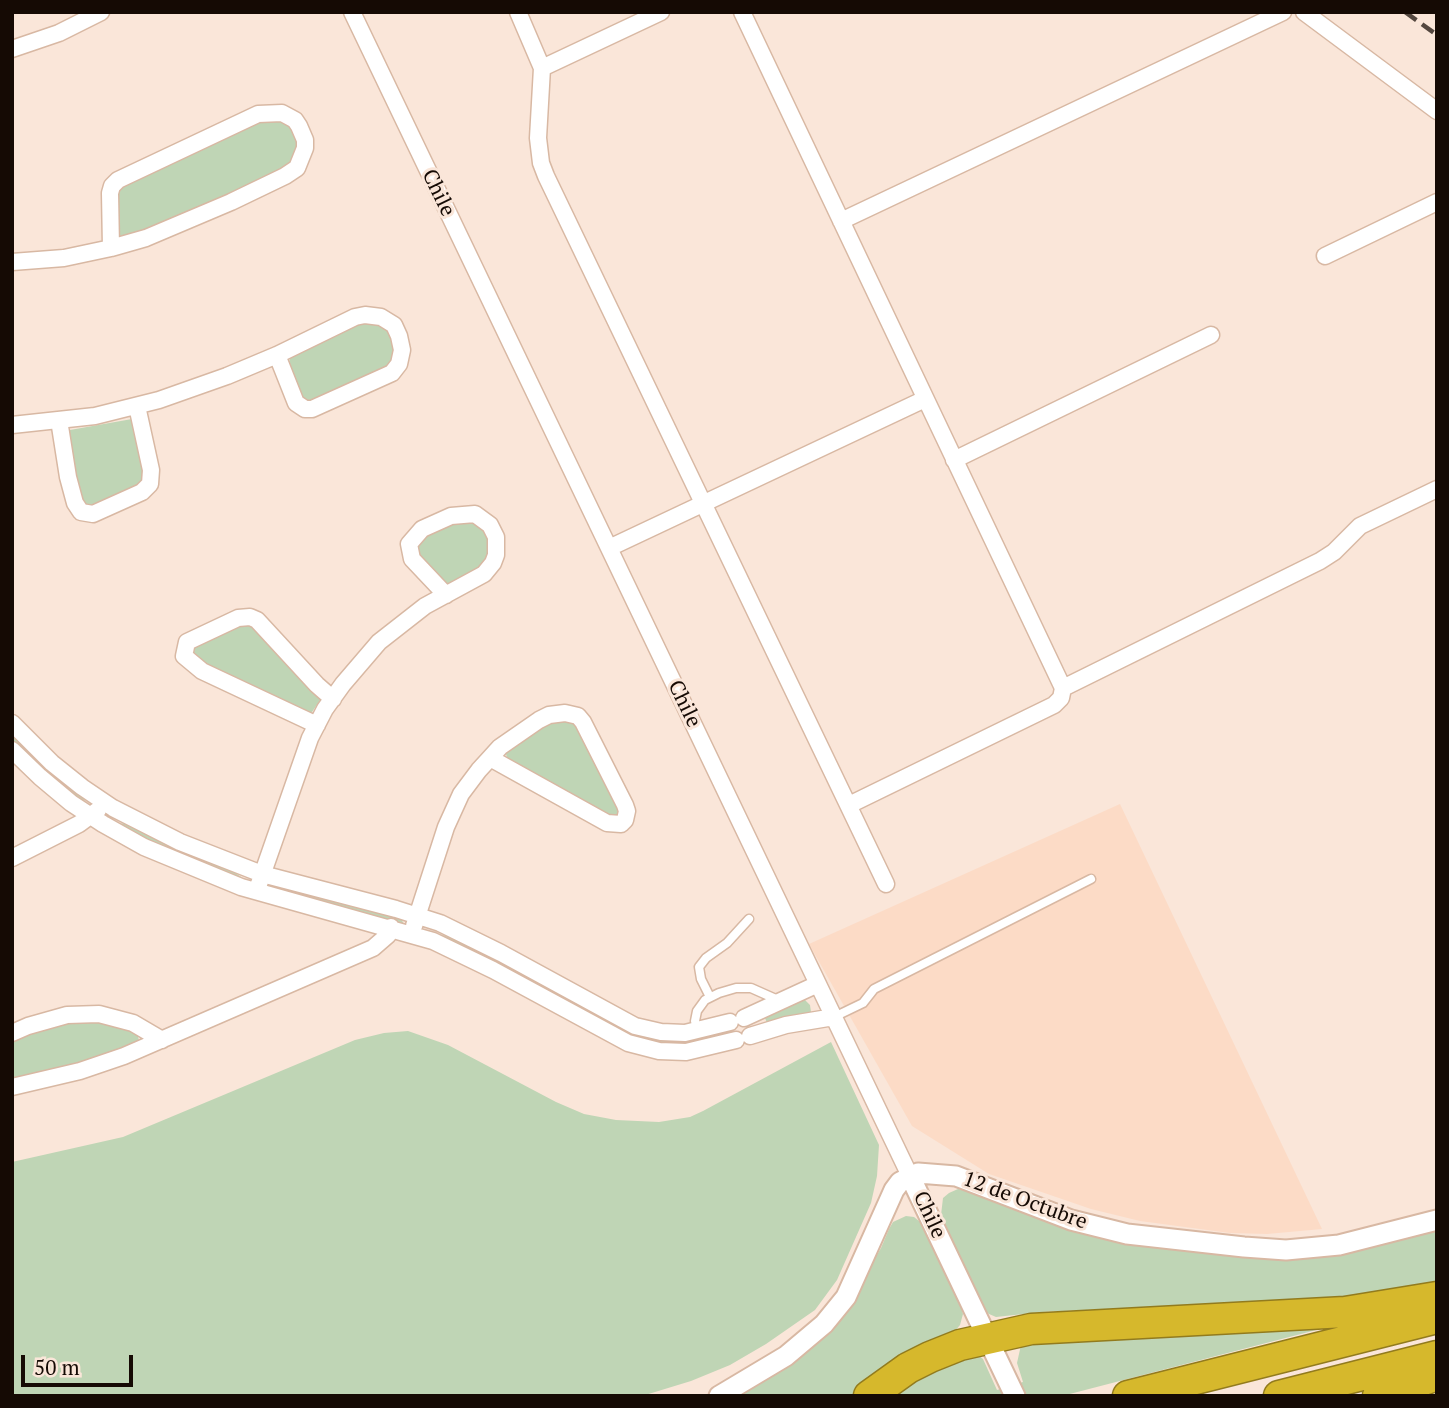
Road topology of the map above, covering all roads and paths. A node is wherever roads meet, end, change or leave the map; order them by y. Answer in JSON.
{"nodes":[{"id":1,"x":352,"y":12,"type":"edge"},
{"id":2,"x":517,"y":12,"type":"edge"},
{"id":3,"x":661,"y":12,"type":"edge"},
{"id":4,"x":742,"y":12,"type":"edge"},
{"id":5,"x":1283,"y":12,"type":"edge"},
{"id":6,"x":1304,"y":12,"type":"edge"},
{"id":7,"x":93,"y":14,"type":"edge"},
{"id":8,"x":12,"y":49,"type":"edge"},
{"id":9,"x":542,"y":68,"type":"junction"},
{"id":10,"x":1437,"y":111,"type":"edge"},
{"id":11,"x":1437,"y":202,"type":"edge"},
{"id":12,"x":841,"y":221,"type":"junction"},
{"id":13,"x":111,"y":248,"type":"junction"},
{"id":14,"x":1325,"y":256,"type":"dead end"},
{"id":15,"x":12,"y":262,"type":"edge"},
{"id":16,"x":1211,"y":335,"type":"dead end"},
{"id":17,"x":277,"y":355,"type":"junction"},
{"id":18,"x":925,"y":399,"type":"junction"},
{"id":19,"x":137,"y":407,"type":"junction"},
{"id":20,"x":59,"y":421,"type":"junction"},
{"id":21,"x":12,"y":425,"type":"edge"},
{"id":22,"x":954,"y":460,"type":"junction"},
{"id":23,"x":1437,"y":489,"type":"edge"},
{"id":24,"x":702,"y":504,"type":"junction"},
{"id":25,"x":609,"y":548,"type":"junction"},
{"id":26,"x":446,"y":595,"type":"junction"},
{"id":27,"x":1063,"y":688,"type":"junction"},
{"id":28,"x":333,"y":699,"type":"junction"},
{"id":29,"x":12,"y":723,"type":"edge"},
{"id":30,"x":317,"y":725,"type":"junction"},
{"id":31,"x":12,"y":750,"type":"edge"},
{"id":32,"x":490,"y":758,"type":"junction"},
{"id":33,"x":105,"y":802,"type":"junction"},
{"id":34,"x":849,"y":805,"type":"junction"},
{"id":35,"x":92,"y":816,"type":"junction"},
{"id":36,"x":12,"y":858,"type":"edge"},
{"id":37,"x":262,"y":874,"type":"junction"},
{"id":38,"x":1091,"y":880,"type":"dead end"},
{"id":39,"x":886,"y":884,"type":"dead end"},
{"id":40,"x":257,"y":892,"type":"junction"},
{"id":41,"x":418,"y":916,"type":"junction"},
{"id":42,"x":749,"y":919,"type":"dead end"},
{"id":43,"x":391,"y":927,"type":"junction"},
{"id":44,"x":411,"y":934,"type":"junction"},
{"id":45,"x":818,"y":984,"type":"junction"},
{"id":46,"x":710,"y":997,"type":"junction"},
{"id":47,"x":781,"y":1001,"type":"junction"},
{"id":48,"x":834,"y":1017,"type":"junction"},
{"id":49,"x":743,"y":1018,"type":"junction"},
{"id":50,"x":698,"y":1032,"type":"junction"},
{"id":51,"x":12,"y":1033,"type":"edge"},
{"id":52,"x":749,"y":1036,"type":"junction"},
{"id":53,"x":162,"y":1040,"type":"junction"},
{"id":54,"x":690,"y":1054,"type":"junction"},
{"id":55,"x":12,"y":1087,"type":"edge"},
{"id":56,"x":910,"y":1176,"type":"junction"},
{"id":57,"x":1437,"y":1220,"type":"edge"},
{"id":58,"x":1437,"y":1297,"type":"edge"},
{"id":59,"x":1437,"y":1318,"type":"edge"},
{"id":60,"x":988,"y":1338,"type":"junction"},
{"id":61,"x":1437,"y":1356,"type":"edge"},
{"id":62,"x":1437,"y":1375,"type":"edge"},
{"id":63,"x":719,"y":1396,"type":"edge"},
{"id":64,"x":869,"y":1396,"type":"edge"},
{"id":65,"x":1015,"y":1396,"type":"edge"},
{"id":66,"x":1128,"y":1396,"type":"edge"},
{"id":67,"x":1279,"y":1396,"type":"edge"},
{"id":68,"x":1378,"y":1396,"type":"edge"}],
"edges":[{"from":1,"to":25,"type":"street","name":"Chile"},
{"from":2,"to":9,"type":"street"},
{"from":3,"to":9,"type":"street"},
{"from":4,"to":12,"type":"street"},
{"from":5,"to":12,"type":"street"},
{"from":6,"to":10,"type":"street"},
{"from":7,"to":8,"type":"street"},
{"from":9,"to":24,"type":"street"},
{"from":11,"to":14,"type":"street"},
{"from":12,"to":18,"type":"street"},
{"from":13,"to":13,"type":"street"},
{"from":13,"to":15,"type":"street"},
{"from":16,"to":22,"type":"street"},
{"from":17,"to":17,"type":"street"},
{"from":17,"to":19,"type":"street"},
{"from":18,"to":22,"type":"street"},
{"from":18,"to":24,"type":"street"},
{"from":19,"to":20,"type":"street"},
{"from":19,"to":20,"type":"street"},
{"from":20,"to":21,"type":"street"},
{"from":22,"to":27,"type":"street"},
{"from":23,"to":27,"type":"street"},
{"from":24,"to":25,"type":"street"},
{"from":24,"to":34,"type":"street"},
{"from":25,"to":45,"type":"street","name":"Chile"},
{"from":26,"to":26,"type":"street"},
{"from":26,"to":28,"type":"street"},
{"from":27,"to":34,"type":"street"},
{"from":28,"to":30,"type":"street"},
{"from":28,"to":30,"type":"street"},
{"from":29,"to":33,"type":"street"},
{"from":30,"to":37,"type":"street"},
{"from":31,"to":35,"type":"street"},
{"from":32,"to":32,"type":"street"},
{"from":32,"to":41,"type":"street"},
{"from":33,"to":35,"type":"street"},
{"from":33,"to":37,"type":"street"},
{"from":34,"to":39,"type":"street"},
{"from":35,"to":36,"type":"street"},
{"from":35,"to":40,"type":"street"},
{"from":37,"to":40,"type":"street"},
{"from":37,"to":41,"type":"street"},
{"from":38,"to":48,"type":"lane"},
{"from":40,"to":43,"type":"street"},
{"from":41,"to":44,"type":"street"},
{"from":41,"to":50,"type":"street"},
{"from":42,"to":46,"type":"lane"},
{"from":43,"to":44,"type":"street"},
{"from":43,"to":53,"type":"street"},
{"from":44,"to":54,"type":"street"},
{"from":45,"to":47,"type":"street"},
{"from":45,"to":48,"type":"street","name":"Chile"},
{"from":46,"to":47,"type":"lane"},
{"from":46,"to":50,"type":"lane"},
{"from":47,"to":49,"type":"street"},
{"from":48,"to":52,"type":"street"},
{"from":48,"to":56,"type":"street","name":"Chile"},
{"from":49,"to":50,"type":"street"},
{"from":49,"to":52,"type":"street"},
{"from":50,"to":54,"type":"street"},
{"from":51,"to":53,"type":"street"},
{"from":52,"to":54,"type":"street"},
{"from":53,"to":55,"type":"street"},
{"from":56,"to":57,"type":"street","name":"12 de Octubre"},
{"from":56,"to":60,"type":"street","name":"Chile"},
{"from":56,"to":63,"type":"street"},
{"from":58,"to":60,"type":"highway"},
{"from":59,"to":66,"type":"highway"},
{"from":60,"to":64,"type":"highway"},
{"from":60,"to":65,"type":"street","name":"Chile"},
{"from":61,"to":67,"type":"highway"},
{"from":62,"to":68,"type":"highway"}]}
